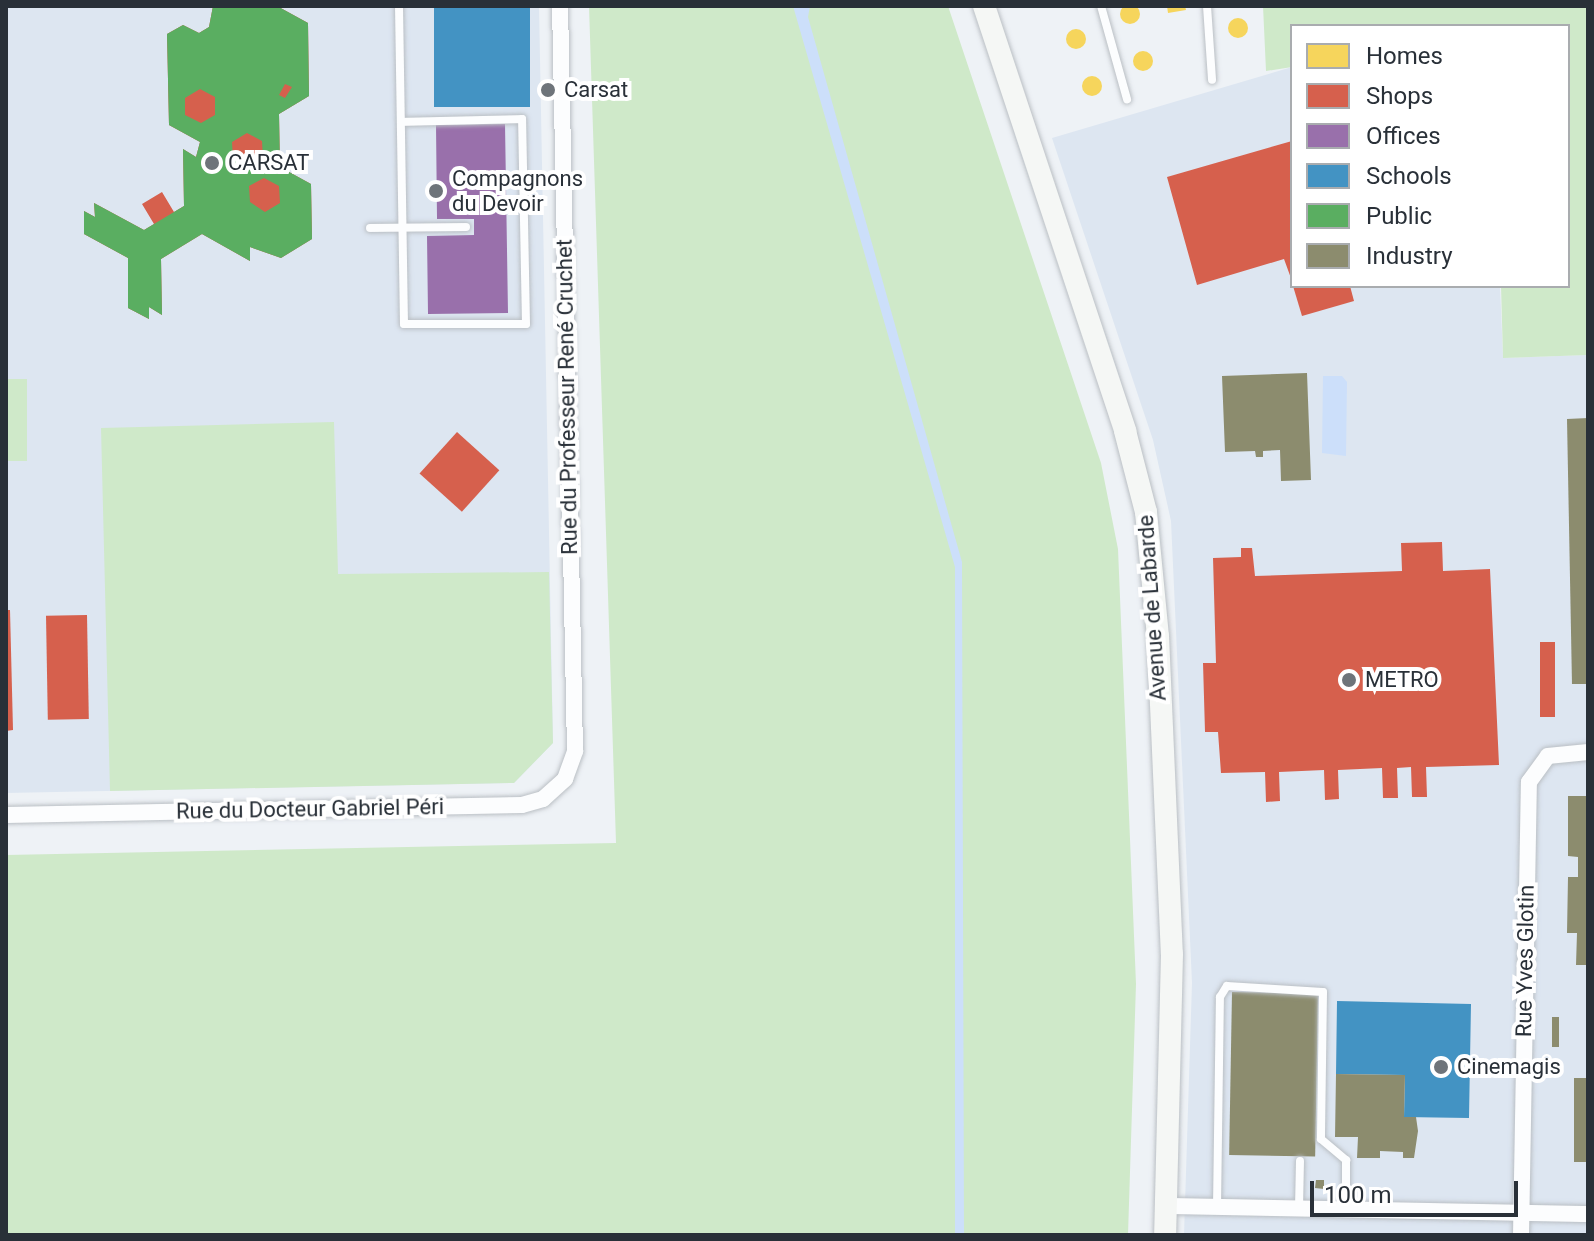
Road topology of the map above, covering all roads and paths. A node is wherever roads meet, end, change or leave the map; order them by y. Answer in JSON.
{"nodes":[{"id":1,"x":399,"y":6,"type":"edge"},
{"id":2,"x":560,"y":6,"type":"edge"},
{"id":3,"x":984,"y":6,"type":"edge"},
{"id":4,"x":1101,"y":6,"type":"edge"},
{"id":5,"x":1207,"y":6,"type":"edge"},
{"id":6,"x":1212,"y":80,"type":"dead end"},
{"id":7,"x":1127,"y":99,"type":"dead end"},
{"id":8,"x":401,"y":122,"type":"junction"},
{"id":9,"x":466,"y":227,"type":"dead end"},
{"id":10,"x":370,"y":228,"type":"dead end"},
{"id":11,"x":402,"y":228,"type":"junction"},
{"id":12,"x":574,"y":741,"type":"joint"},
{"id":13,"x":1588,"y":752,"type":"edge"},
{"id":14,"x":6,"y":815,"type":"edge"},
{"id":15,"x":1300,"y":1161,"type":"dead end"},
{"id":16,"x":1166,"y":1206,"type":"junction"},
{"id":17,"x":1217,"y":1207,"type":"junction"},
{"id":18,"x":1298,"y":1209,"type":"junction"},
{"id":19,"x":1346,"y":1210,"type":"junction"},
{"id":20,"x":1521,"y":1213,"type":"junction"},
{"id":21,"x":1588,"y":1214,"type":"edge"},
{"id":22,"x":1165,"y":1235,"type":"edge"},
{"id":23,"x":1521,"y":1235,"type":"edge"}],
"edges":[{"from":1,"to":8,"type":"lane"},
{"from":2,"to":12,"type":"street","name":"Rue du Professeur René Cruchet"},
{"from":3,"to":16,"type":"main road","name":"Avenue de Labarde"},
{"from":4,"to":7,"type":"lane"},
{"from":5,"to":6,"type":"lane"},
{"from":8,"to":11,"type":"lane"},
{"from":8,"to":11,"type":"lane"},
{"from":9,"to":11,"type":"lane"},
{"from":10,"to":11,"type":"lane"},
{"from":12,"to":14,"type":"street","name":"Rue du Docteur Gabriel Péri"},
{"from":13,"to":20,"type":"street","name":"Rue Yves Glotin"},
{"from":15,"to":18,"type":"lane"},
{"from":16,"to":17,"type":"street"},
{"from":16,"to":22,"type":"main road","name":"Avenue de Labarde"},
{"from":17,"to":18,"type":"street"},
{"from":17,"to":19,"type":"lane"},
{"from":18,"to":19,"type":"street"},
{"from":19,"to":20,"type":"street"},
{"from":20,"to":21,"type":"street"},
{"from":20,"to":23,"type":"street","name":"Rue Yves Glotin"}]}
